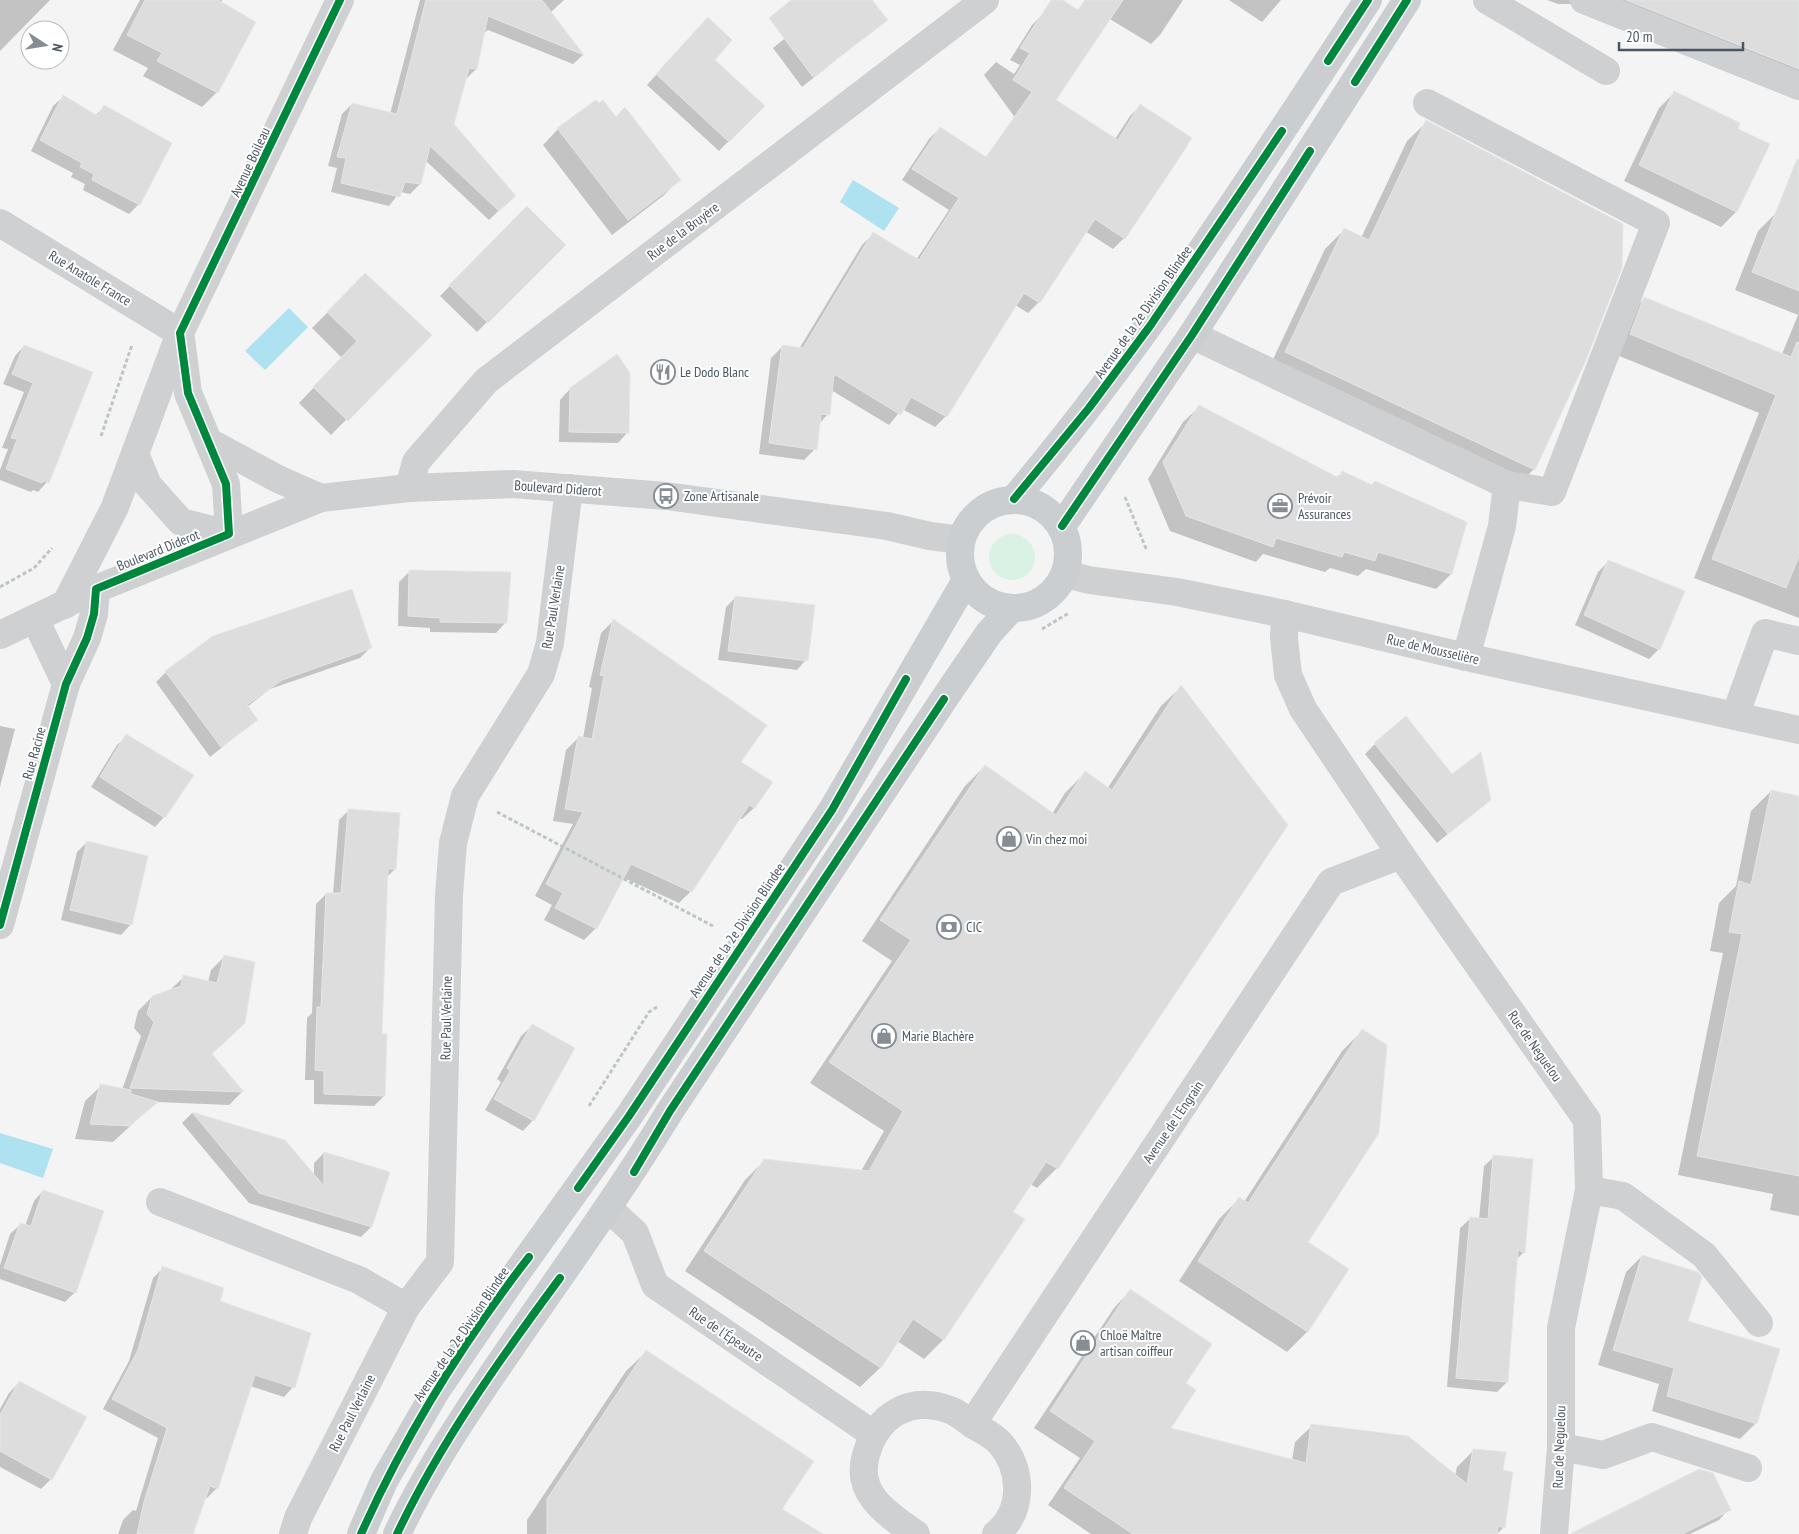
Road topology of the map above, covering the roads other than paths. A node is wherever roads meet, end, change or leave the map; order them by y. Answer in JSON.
{"nodes":[{"id":1,"x":340,"y":0,"type":"edge"},
{"id":2,"x":985,"y":0,"type":"edge"},
{"id":3,"x":1368,"y":0,"type":"edge"},
{"id":4,"x":1407,"y":0,"type":"edge"},
{"id":5,"x":1487,"y":0,"type":"edge"},
{"id":6,"x":1584,"y":0,"type":"edge"},
{"id":7,"x":1606,"y":71,"type":"dead end"},
{"id":8,"x":1799,"y":86,"type":"edge"},
{"id":9,"x":1427,"y":103,"type":"dead end"},
{"id":10,"x":0,"y":223,"type":"edge"},
{"id":11,"x":180,"y":333,"type":"junction"},
{"id":12,"x":1192,"y":335,"type":"junction"},
{"id":13,"x":211,"y":443,"type":"junction"},
{"id":14,"x":136,"y":456,"type":"junction"},
{"id":15,"x":1507,"y":485,"type":"junction"},
{"id":16,"x":409,"y":488,"type":"junction"},
{"id":17,"x":570,"y":488,"type":"junction"},
{"id":18,"x":321,"y":498,"type":"junction"},
{"id":19,"x":1014,"y":499,"type":"junction"},
{"id":20,"x":1062,"y":526,"type":"junction"},
{"id":21,"x":229,"y":534,"type":"junction"},
{"id":22,"x":961,"y":540,"type":"junction"},
{"id":23,"x":1065,"y":574,"type":"junction"},
{"id":24,"x":966,"y":580,"type":"junction"},
{"id":25,"x":96,"y":589,"type":"junction"},
{"id":26,"x":65,"y":605,"type":"junction"},
{"id":27,"x":1011,"y":608,"type":"junction"},
{"id":28,"x":1285,"y":614,"type":"junction"},
{"id":29,"x":35,"y":619,"type":"junction"},
{"id":30,"x":0,"y":635,"type":"edge"},
{"id":31,"x":1799,"y":642,"type":"edge"},
{"id":32,"x":1466,"y":657,"type":"junction"},
{"id":33,"x":66,"y":684,"type":"junction"},
{"id":34,"x":1735,"y":716,"type":"junction"},
{"id":35,"x":1799,"y":730,"type":"edge"},
{"id":36,"x":1401,"y":855,"type":"junction"},
{"id":37,"x":0,"y":925,"type":"edge"},
{"id":38,"x":1589,"y":1190,"type":"junction"},
{"id":39,"x":160,"y":1202,"type":"dead end"},
{"id":40,"x":608,"y":1208,"type":"junction"},
{"id":41,"x":406,"y":1307,"type":"junction"},
{"id":42,"x":1759,"y":1323,"type":"dead end"},
{"id":43,"x":972,"y":1424,"type":"junction"},
{"id":44,"x":873,"y":1434,"type":"junction"},
{"id":45,"x":1561,"y":1447,"type":"junction"},
{"id":46,"x":1748,"y":1468,"type":"dead end"},
{"id":47,"x":1007,"y":1531,"type":"edge"},
{"id":48,"x":914,"y":1533,"type":"edge"},
{"id":49,"x":292,"y":1534,"type":"edge"},
{"id":50,"x":361,"y":1534,"type":"edge"},
{"id":51,"x":397,"y":1534,"type":"edge"},
{"id":52,"x":1554,"y":1534,"type":"edge"}],
"edges":[{"from":1,"to":11,"type":"street","name":"Avenue Boileau"},
{"from":2,"to":16,"type":"street","name":"Rue de la Bruyère"},
{"from":3,"to":19,"type":"main road","name":"Avenue de la 2e Division Blindee"},
{"from":4,"to":12,"type":"main road"},
{"from":5,"to":7,"type":"street"},
{"from":6,"to":8,"type":"street"},
{"from":9,"to":15,"type":"street"},
{"from":10,"to":11,"type":"street","name":"Rue Anatole France"},
{"from":11,"to":13,"type":"street"},
{"from":11,"to":14,"type":"street","name":"Avenue Boileau"},
{"from":12,"to":15,"type":"street"},
{"from":12,"to":20,"type":"main road"},
{"from":13,"to":18,"type":"street"},
{"from":13,"to":21,"type":"street"},
{"from":14,"to":21,"type":"street"},
{"from":14,"to":26,"type":"street","name":"Avenue Boileau"},
{"from":15,"to":32,"type":"street"},
{"from":16,"to":17,"type":"street","name":"Boulevard Diderot"},
{"from":16,"to":18,"type":"street","name":"Boulevard Diderot"},
{"from":17,"to":22,"type":"street","name":"Boulevard Diderot"},
{"from":17,"to":41,"type":"street","name":"Rue Paul Verlaine"},
{"from":18,"to":21,"type":"street","name":"Boulevard Diderot"},
{"from":19,"to":20,"type":"main road"},
{"from":19,"to":22,"type":"main road"},
{"from":20,"to":23,"type":"main road"},
{"from":21,"to":25,"type":"street","name":"Boulevard Diderot"},
{"from":22,"to":24,"type":"main road"},
{"from":23,"to":27,"type":"main road"},
{"from":23,"to":28,"type":"street","name":"Rue de Mousselière"},
{"from":24,"to":27,"type":"main road"},
{"from":24,"to":50,"type":"main road","name":"Avenue de la 2e Division Blindee"},
{"from":25,"to":26,"type":"street","name":"Boulevard Diderot"},
{"from":25,"to":33,"type":"street","name":"Rue Racine"},
{"from":26,"to":29,"type":"street","name":"Boulevard Diderot"},
{"from":27,"to":40,"type":"main road"},
{"from":28,"to":32,"type":"street","name":"Rue de Mousselière"},
{"from":28,"to":36,"type":"street","name":"Rue de Neguelou"},
{"from":29,"to":30,"type":"street","name":"Boulevard Diderot"},
{"from":29,"to":33,"type":"street"},
{"from":31,"to":34,"type":"street"},
{"from":32,"to":34,"type":"street","name":"Rue de Mousselière"},
{"from":33,"to":37,"type":"street","name":"Rue Racine"},
{"from":34,"to":35,"type":"street","name":"Rue de Mousselière"},
{"from":36,"to":38,"type":"street","name":"Rue de Neguelou"},
{"from":36,"to":43,"type":"street","name":"Avenue de l'Engrain"},
{"from":38,"to":42,"type":"street"},
{"from":38,"to":45,"type":"street","name":"Rue de Neguelou"},
{"from":39,"to":41,"type":"street"},
{"from":40,"to":44,"type":"street","name":"Rue de l'Épeautre"},
{"from":40,"to":51,"type":"main road"},
{"from":41,"to":49,"type":"street","name":"Rue Paul Verlaine"},
{"from":43,"to":44,"type":"street"},
{"from":43,"to":47,"type":"street"},
{"from":44,"to":48,"type":"street"},
{"from":45,"to":46,"type":"street"},
{"from":45,"to":52,"type":"street","name":"Rue de Neguelou"}]}
